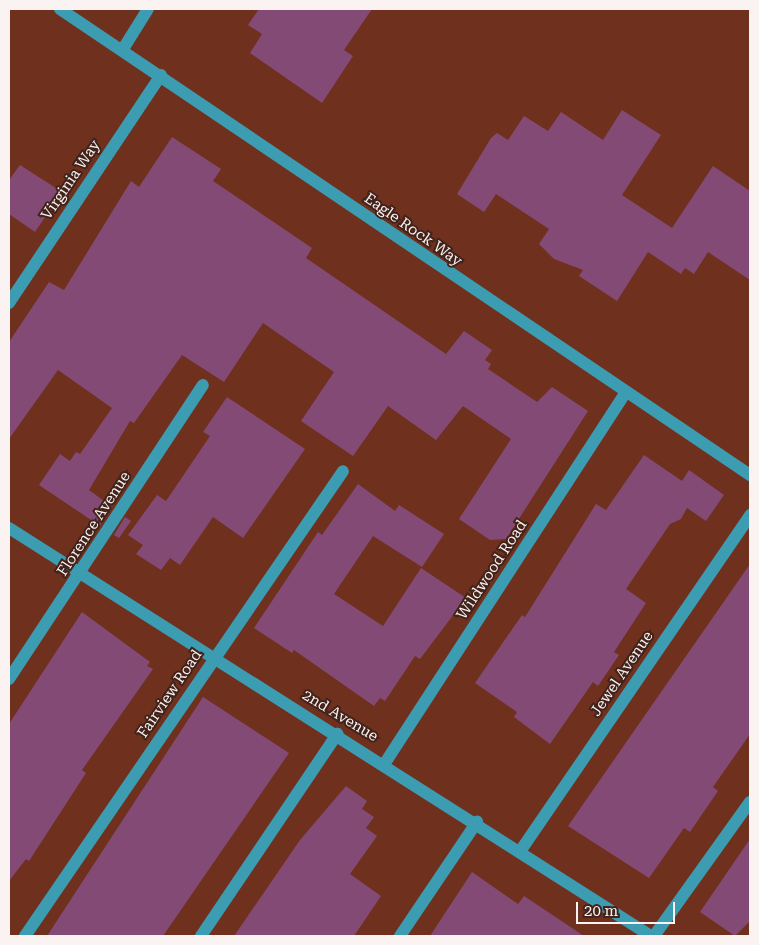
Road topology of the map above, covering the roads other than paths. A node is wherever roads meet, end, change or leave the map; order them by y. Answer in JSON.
{"nodes":[{"id":1,"x":60,"y":9,"type":"edge"},
{"id":2,"x":148,"y":9,"type":"edge"},
{"id":3,"x":123,"y":48,"type":"junction"},
{"id":4,"x":161,"y":76,"type":"junction"},
{"id":5,"x":9,"y":303,"type":"edge"},
{"id":6,"x":203,"y":385,"type":"dead end"},
{"id":7,"x":625,"y":394,"type":"junction"},
{"id":8,"x":343,"y":471,"type":"dead end"},
{"id":9,"x":750,"y":475,"type":"edge"},
{"id":10,"x":750,"y":515,"type":"edge"},
{"id":11,"x":9,"y":528,"type":"edge"},
{"id":12,"x":80,"y":576,"type":"junction"},
{"id":13,"x":214,"y":658,"type":"junction"},
{"id":14,"x":9,"y":679,"type":"edge"},
{"id":15,"x":338,"y":734,"type":"junction"},
{"id":16,"x":386,"y":763,"type":"junction"},
{"id":17,"x":750,"y":802,"type":"edge"},
{"id":18,"x":477,"y":822,"type":"junction"},
{"id":19,"x":520,"y":850,"type":"junction"},
{"id":20,"x":25,"y":936,"type":"edge"},
{"id":21,"x":201,"y":936,"type":"edge"},
{"id":22,"x":400,"y":936,"type":"edge"},
{"id":23,"x":653,"y":936,"type":"edge"}],
"edges":[{"from":1,"to":3,"type":"street","name":"Eagle Rock Way"},
{"from":2,"to":3,"type":"street"},
{"from":3,"to":4,"type":"street","name":"Eagle Rock Way"},
{"from":4,"to":5,"type":"street","name":"Virginia Way"},
{"from":4,"to":7,"type":"street","name":"Eagle Rock Way"},
{"from":6,"to":12,"type":"street","name":"Florence Avenue"},
{"from":7,"to":9,"type":"street","name":"Eagle Rock Way"},
{"from":7,"to":16,"type":"street","name":"Wildwood Road"},
{"from":8,"to":13,"type":"street","name":"Fairview Road"},
{"from":10,"to":19,"type":"street","name":"Jewel Avenue"},
{"from":11,"to":12,"type":"street","name":"2nd Avenue"},
{"from":12,"to":13,"type":"street","name":"2nd Avenue"},
{"from":12,"to":14,"type":"street","name":"Florence Avenue"},
{"from":13,"to":15,"type":"street","name":"2nd Avenue"},
{"from":13,"to":20,"type":"street","name":"Fairview Road"},
{"from":15,"to":16,"type":"street","name":"2nd Avenue"},
{"from":15,"to":21,"type":"street"},
{"from":16,"to":18,"type":"street","name":"2nd Avenue"},
{"from":17,"to":23,"type":"street"},
{"from":18,"to":19,"type":"street","name":"2nd Avenue"},
{"from":18,"to":22,"type":"street"},
{"from":19,"to":23,"type":"street","name":"2nd Avenue"}]}
